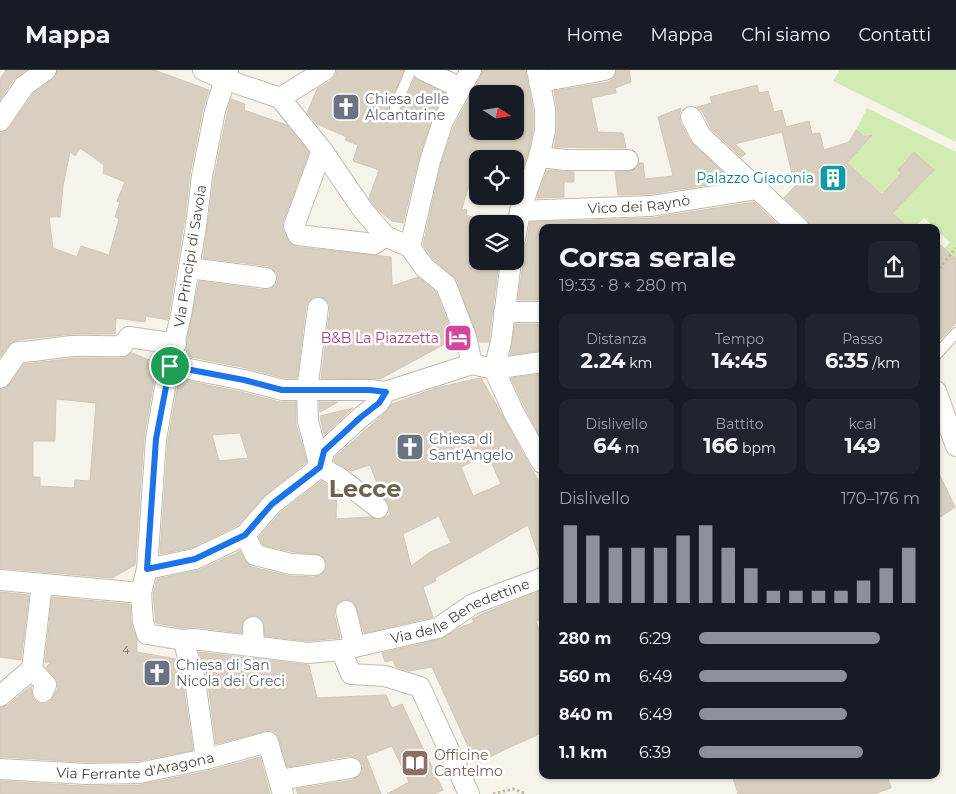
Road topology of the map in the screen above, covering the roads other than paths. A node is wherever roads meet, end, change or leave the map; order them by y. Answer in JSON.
{"nodes":[{"id":1,"x":46,"y":70,"type":"edge"},
{"id":2,"x":203,"y":70,"type":"edge"},
{"id":3,"x":411,"y":70,"type":"edge"},
{"id":4,"x":422,"y":70,"type":"edge"},
{"id":5,"x":471,"y":70,"type":"edge"},
{"id":6,"x":605,"y":70,"type":"edge"},
{"id":7,"x":319,"y":73,"type":"edge"},
{"id":8,"x":226,"y":75,"type":"edge"},
{"id":9,"x":538,"y":76,"type":"edge"},
{"id":10,"x":461,"y":88,"type":"junction"},
{"id":11,"x":280,"y":98,"type":"junction"},
{"id":12,"x":395,"y":107,"type":"dead end"},
{"id":13,"x":691,"y":117,"type":"dead end"},
{"id":14,"x":0,"y":121,"type":"edge"},
{"id":15,"x":322,"y":150,"type":"junction"},
{"id":16,"x":539,"y":157,"type":"junction"},
{"id":17,"x":628,"y":160,"type":"dead end"},
{"id":18,"x":757,"y":189,"type":"junction"},
{"id":19,"x":520,"y":211,"type":"junction"},
{"id":20,"x":519,"y":215,"type":"edge"},
{"id":21,"x":795,"y":224,"type":"edge"},
{"id":22,"x":385,"y":236,"type":"junction"},
{"id":23,"x":410,"y":246,"type":"junction"},
{"id":24,"x":189,"y":268,"type":"junction"},
{"id":25,"x":510,"y":270,"type":"edge"},
{"id":26,"x":266,"y":278,"type":"dead end"},
{"id":27,"x":318,"y":308,"type":"dead end"},
{"id":28,"x":504,"y":312,"type":"junction"},
{"id":29,"x":539,"y":312,"type":"edge"},
{"id":30,"x":956,"y":333,"type":"edge"},
{"id":31,"x":176,"y":344,"type":"junction"},
{"id":32,"x":940,"y":351,"type":"edge"},
{"id":33,"x":539,"y":362,"type":"edge"},
{"id":34,"x":472,"y":364,"type":"junction"},
{"id":35,"x":170,"y":366,"type":"junction"},
{"id":36,"x":494,"y":369,"type":"junction"},
{"id":37,"x":0,"y":378,"type":"edge"},
{"id":38,"x":307,"y":390,"type":"junction"},
{"id":39,"x":386,"y":392,"type":"junction"},
{"id":40,"x":940,"y":402,"type":"edge"},
{"id":41,"x":956,"y":445,"type":"edge"},
{"id":42,"x":539,"y":458,"type":"edge"},
{"id":43,"x":320,"y":467,"type":"junction"},
{"id":44,"x":378,"y":508,"type":"dead end"},
{"id":45,"x":245,"y":535,"type":"junction"},
{"id":46,"x":315,"y":565,"type":"dead end"},
{"id":47,"x":147,"y":569,"type":"junction"},
{"id":48,"x":539,"y":579,"type":"edge"},
{"id":49,"x":0,"y":580,"type":"edge"},
{"id":50,"x":42,"y":584,"type":"junction"},
{"id":51,"x":141,"y":593,"type":"junction"},
{"id":52,"x":346,"y":611,"type":"dead end"},
{"id":53,"x":188,"y":639,"type":"junction"},
{"id":54,"x":348,"y":648,"type":"junction"},
{"id":55,"x":32,"y":669,"type":"junction"},
{"id":56,"x":43,"y":692,"type":"dead end"},
{"id":57,"x":0,"y":696,"type":"edge"},
{"id":58,"x":206,"y":759,"type":"junction"},
{"id":59,"x":351,"y":768,"type":"dead end"},
{"id":60,"x":0,"y":769,"type":"edge"},
{"id":61,"x":281,"y":787,"type":"edge"},
{"id":62,"x":469,"y":794,"type":"edge"}],
"edges":[{"from":1,"to":14,"type":"street"},
{"from":2,"to":8,"type":"street"},
{"from":3,"to":12,"type":"lane"},
{"from":4,"to":10,"type":"street"},
{"from":5,"to":10,"type":"street"},
{"from":6,"to":9,"type":"street"},
{"from":7,"to":11,"type":"street"},
{"from":8,"to":11,"type":"street"},
{"from":8,"to":24,"type":"street","name":"Via Principi di Savoia"},
{"from":9,"to":16,"type":"street"},
{"from":10,"to":23,"type":"street"},
{"from":11,"to":15,"type":"street"},
{"from":13,"to":18,"type":"street"},
{"from":15,"to":22,"type":"street"},
{"from":15,"to":22,"type":"street"},
{"from":16,"to":17,"type":"street"},
{"from":16,"to":19,"type":"street"},
{"from":18,"to":19,"type":"street","name":"Vico dei Raynò"},
{"from":18,"to":21,"type":"street"},
{"from":19,"to":20,"type":"street"},
{"from":22,"to":23,"type":"street"},
{"from":23,"to":34,"type":"street"},
{"from":24,"to":26,"type":"street"},
{"from":24,"to":31,"type":"street","name":"Via Principi di Savoia"},
{"from":25,"to":28,"type":"street"},
{"from":27,"to":38,"type":"street"},
{"from":28,"to":29,"type":"street"},
{"from":28,"to":36,"type":"street"},
{"from":30,"to":32,"type":"lane"},
{"from":31,"to":35,"type":"street","name":"Via Principi di Savoia"},
{"from":31,"to":37,"type":"street"},
{"from":33,"to":36,"type":"street"},
{"from":34,"to":36,"type":"street"},
{"from":34,"to":39,"type":"street"},
{"from":35,"to":38,"type":"street"},
{"from":35,"to":47,"type":"street","name":"Via Principi di Savoia"},
{"from":36,"to":42,"type":"street"},
{"from":38,"to":39,"type":"street"},
{"from":38,"to":43,"type":"street"},
{"from":39,"to":43,"type":"street"},
{"from":40,"to":41,"type":"street"},
{"from":43,"to":44,"type":"street"},
{"from":43,"to":45,"type":"street"},
{"from":45,"to":46,"type":"street"},
{"from":45,"to":47,"type":"street"},
{"from":47,"to":51,"type":"street","name":"Via Principi di Savoia"},
{"from":48,"to":54,"type":"street","name":"Via delle Benedettine"},
{"from":49,"to":50,"type":"street"},
{"from":50,"to":51,"type":"street"},
{"from":50,"to":55,"type":"street"},
{"from":51,"to":53,"type":"street","name":"Via Principi di Savoia"},
{"from":52,"to":54,"type":"street"},
{"from":53,"to":54,"type":"street","name":"Via delle Benedettine"},
{"from":53,"to":58,"type":"street"},
{"from":54,"to":62,"type":"street"},
{"from":55,"to":56,"type":"street"},
{"from":55,"to":57,"type":"street"},
{"from":58,"to":60,"type":"street","name":"Via Ferrante d'Aragona"},
{"from":58,"to":61,"type":"street","name":"Via Ferrante d'Aragona"},
{"from":59,"to":61,"type":"street"}]}
